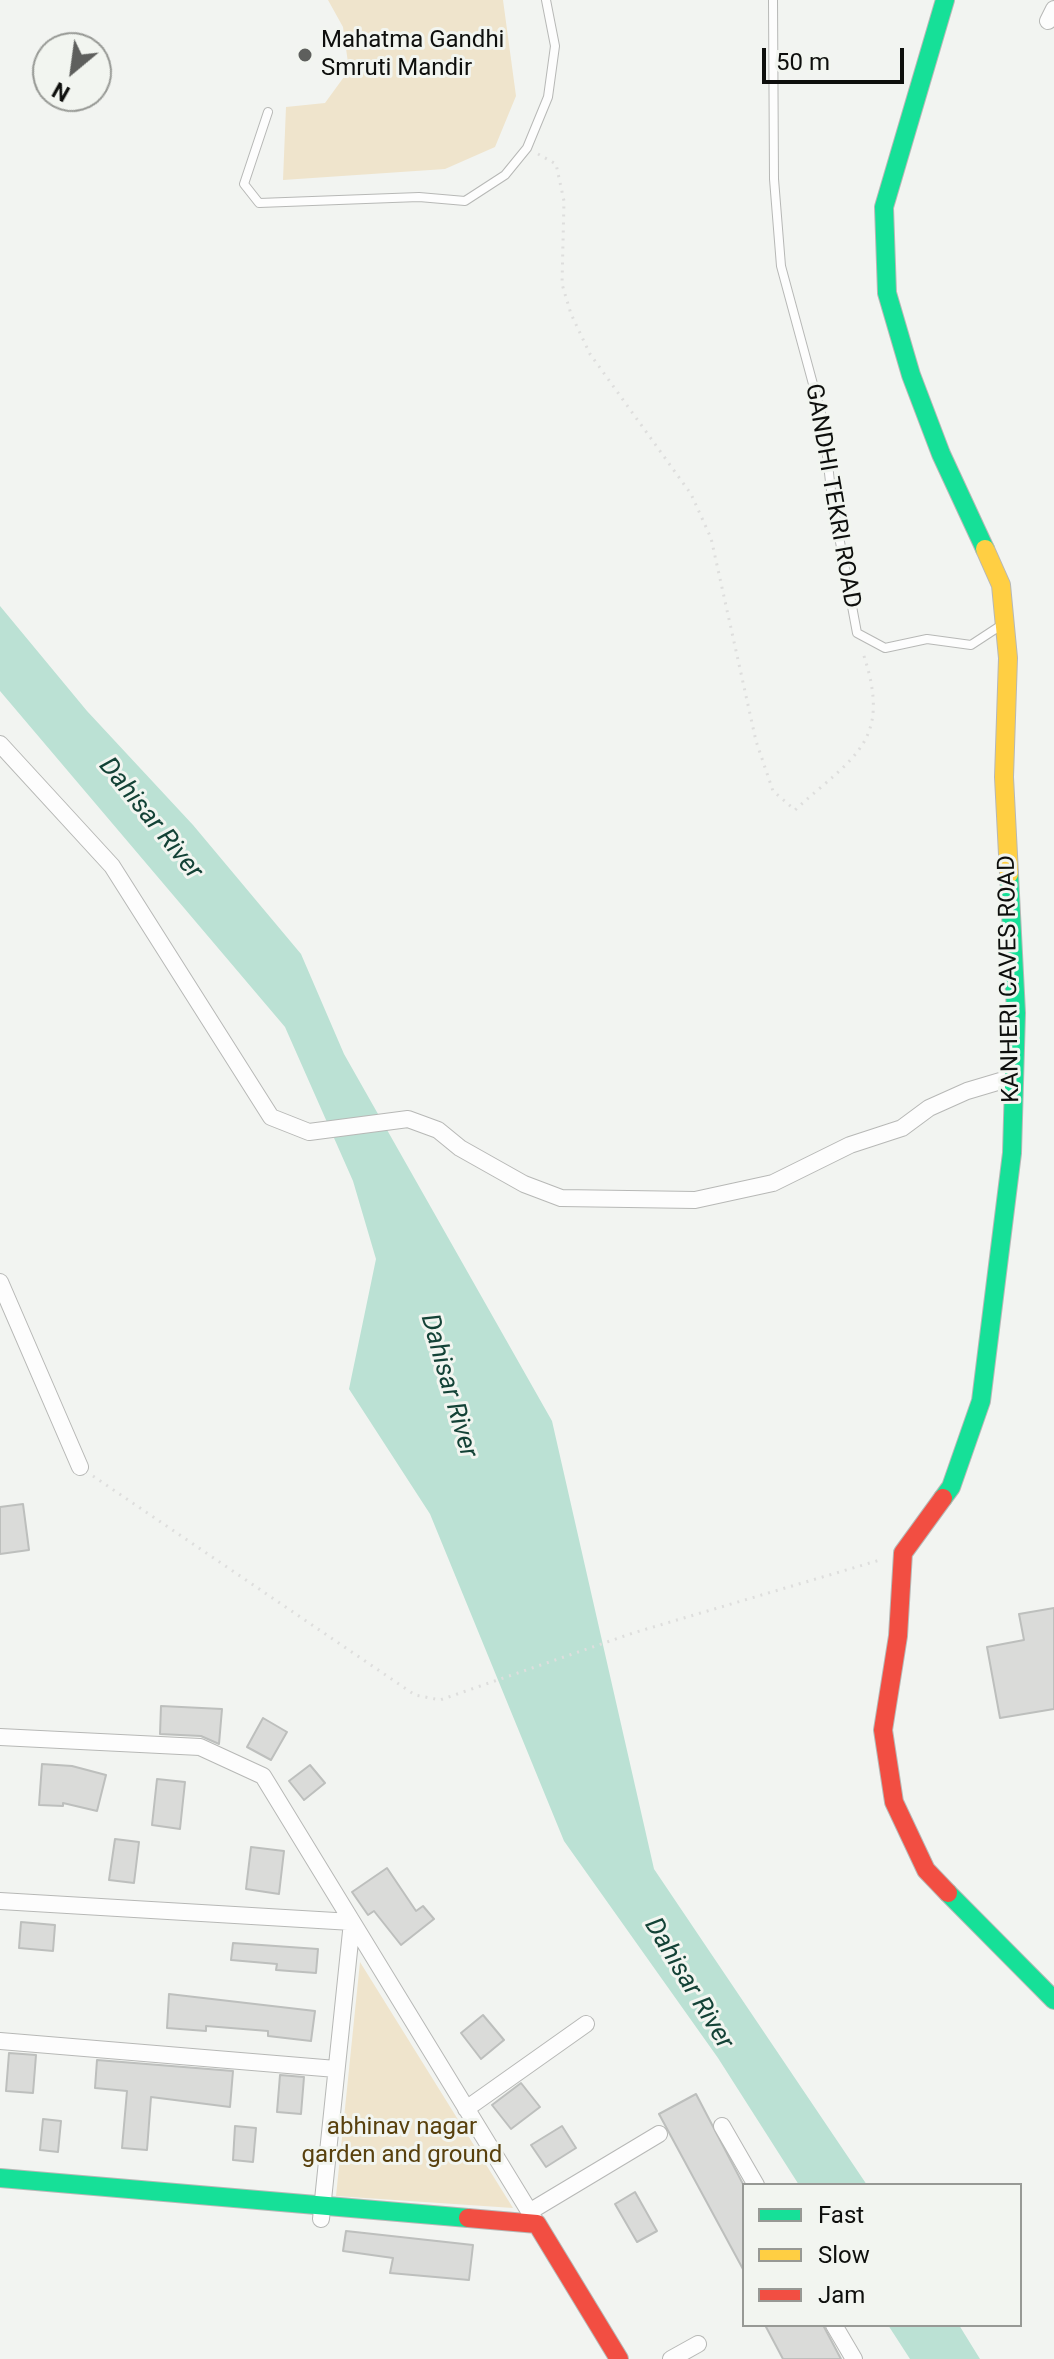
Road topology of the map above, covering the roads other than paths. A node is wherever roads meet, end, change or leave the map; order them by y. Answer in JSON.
{"nodes":[{"id":1,"x":546,"y":0,"type":"edge"},
{"id":2,"x":773,"y":0,"type":"edge"},
{"id":3,"x":945,"y":0,"type":"edge"},
{"id":4,"x":268,"y":112,"type":"dead end"},
{"id":5,"x":1004,"y":624,"type":"junction"},
{"id":6,"x":0,"y":744,"type":"edge"},
{"id":7,"x":1014,"y":1077,"type":"junction"},
{"id":8,"x":0,"y":1282,"type":"edge"},
{"id":9,"x":80,"y":1467,"type":"road end"},
{"id":10,"x":0,"y":1737,"type":"edge"},
{"id":11,"x":0,"y":1901,"type":"edge"},
{"id":12,"x":352,"y":1922,"type":"junction"},
{"id":13,"x":1054,"y":2000,"type":"edge"},
{"id":14,"x":586,"y":2024,"type":"dead end"},
{"id":15,"x":0,"y":2041,"type":"edge"},
{"id":16,"x":336,"y":2069,"type":"junction"},
{"id":17,"x":466,"y":2109,"type":"junction"},
{"id":18,"x":722,"y":2126,"type":"dead end"},
{"id":19,"x":659,"y":2134,"type":"dead end"},
{"id":20,"x":755,"y":2183,"type":"edge"},
{"id":21,"x":1,"y":2186,"type":"edge"},
{"id":22,"x":322,"y":2212,"type":"junction"},
{"id":23,"x":536,"y":2223,"type":"junction"},
{"id":24,"x":835,"y":2327,"type":"edge"},
{"id":25,"x":698,"y":2344,"type":"dead end"},
{"id":26,"x":619,"y":2359,"type":"edge"},
{"id":27,"x":671,"y":2359,"type":"edge"},
{"id":28,"x":854,"y":2359,"type":"edge"}],
"edges":[{"from":1,"to":4,"type":"lane"},
{"from":2,"to":5,"type":"lane","name":"GANDHI TEKRI ROAD"},
{"from":3,"to":5,"type":"street","name":"KANHERI CAVES ROAD"},
{"from":5,"to":7,"type":"street","name":"KANHERI CAVES ROAD"},
{"from":6,"to":7,"type":"street"},
{"from":7,"to":13,"type":"street","name":"KANHERI CAVES ROAD"},
{"from":8,"to":9,"type":"street"},
{"from":10,"to":12,"type":"street"},
{"from":11,"to":12,"type":"street"},
{"from":12,"to":16,"type":"street"},
{"from":12,"to":17,"type":"street"},
{"from":14,"to":17,"type":"street"},
{"from":15,"to":16,"type":"street"},
{"from":16,"to":22,"type":"street"},
{"from":17,"to":23,"type":"street"},
{"from":18,"to":20,"type":"street"},
{"from":19,"to":23,"type":"street"},
{"from":21,"to":22,"type":"street"},
{"from":22,"to":23,"type":"street"},
{"from":23,"to":26,"type":"street"},
{"from":24,"to":28,"type":"street"},
{"from":25,"to":27,"type":"street"}]}
